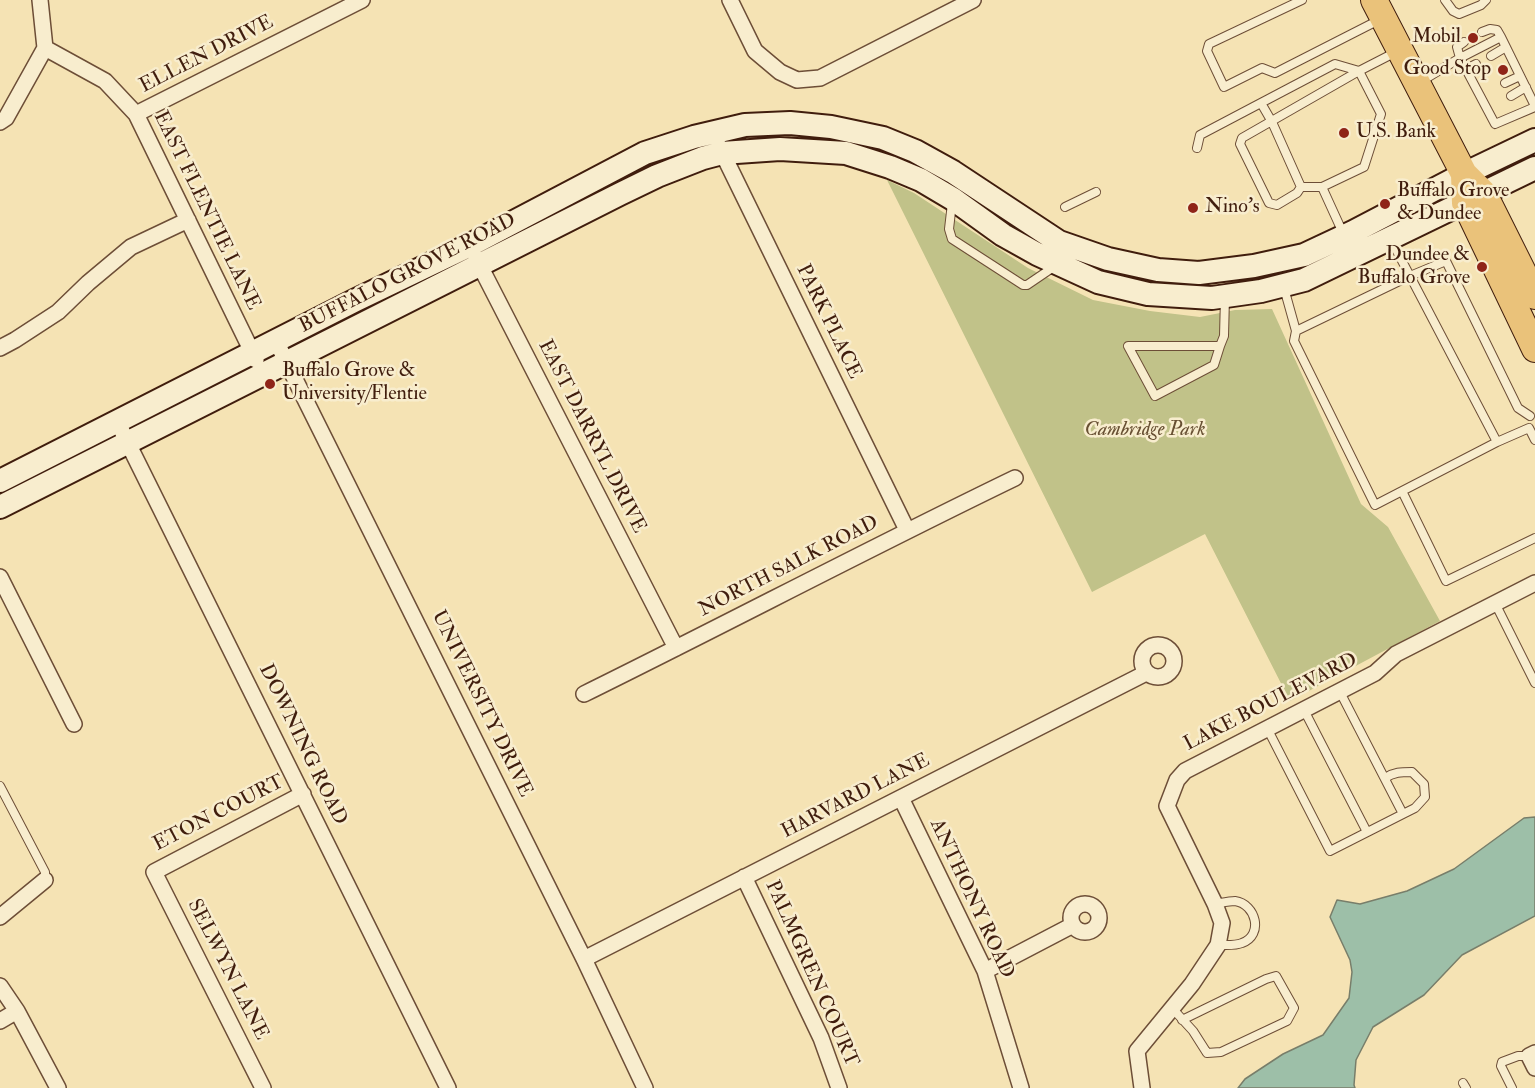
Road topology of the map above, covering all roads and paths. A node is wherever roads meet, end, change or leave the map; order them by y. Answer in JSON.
{"nodes":[{"id":1,"x":40,"y":0,"type":"edge"},
{"id":2,"x":362,"y":0,"type":"edge"},
{"id":3,"x":730,"y":0,"type":"edge"},
{"id":4,"x":973,"y":0,"type":"edge"},
{"id":5,"x":1302,"y":0,"type":"edge"},
{"id":6,"x":1445,"y":0,"type":"edge"},
{"id":7,"x":1486,"y":0,"type":"edge"},
{"id":8,"x":1379,"y":9,"type":"edge"},
{"id":9,"x":1482,"y":32,"type":"dead end"},
{"id":10,"x":1501,"y":37,"type":"junction"},
{"id":11,"x":1464,"y":42,"type":"dead end"},
{"id":12,"x":1506,"y":47,"type":"junction"},
{"id":13,"x":45,"y":48,"type":"junction"},
{"id":14,"x":1400,"y":50,"type":"junction"},
{"id":15,"x":1491,"y":56,"type":"dead end"},
{"id":16,"x":1460,"y":58,"type":"junction"},
{"id":17,"x":1476,"y":64,"type":"dead end"},
{"id":18,"x":1466,"y":69,"type":"junction"},
{"id":19,"x":1359,"y":71,"type":"junction"},
{"id":20,"x":1520,"y":75,"type":"junction"},
{"id":21,"x":1505,"y":83,"type":"dead end"},
{"id":22,"x":1418,"y":84,"type":"junction"},
{"id":23,"x":1526,"y":87,"type":"junction"},
{"id":24,"x":1489,"y":91,"type":"dead end"},
{"id":25,"x":1480,"y":95,"type":"junction"},
{"id":26,"x":1511,"y":96,"type":"dead end"},
{"id":27,"x":1262,"y":103,"type":"junction"},
{"id":28,"x":1496,"y":105,"type":"dead end"},
{"id":29,"x":1535,"y":106,"type":"edge"},
{"id":30,"x":1487,"y":110,"type":"junction"},
{"id":31,"x":136,"y":114,"type":"junction"},
{"id":32,"x":0,"y":122,"type":"edge"},
{"id":33,"x":1272,"y":122,"type":"junction"},
{"id":34,"x":712,"y":132,"type":"junction"},
{"id":35,"x":1535,"y":140,"type":"edge"},
{"id":36,"x":1197,"y":148,"type":"dead end"},
{"id":37,"x":722,"y":153,"type":"junction"},
{"id":38,"x":1535,"y":168,"type":"edge"},
{"id":39,"x":1464,"y":174,"type":"junction"},
{"id":40,"x":1301,"y":187,"type":"junction"},
{"id":41,"x":1322,"y":187,"type":"junction"},
{"id":42,"x":1096,"y":192,"type":"dead end"},
{"id":43,"x":1474,"y":198,"type":"junction"},
{"id":44,"x":953,"y":199,"type":"junction"},
{"id":45,"x":1065,"y":207,"type":"dead end"},
{"id":46,"x":188,"y":220,"type":"junction"},
{"id":47,"x":1345,"y":236,"type":"junction"},
{"id":48,"x":1391,"y":238,"type":"junction"},
{"id":49,"x":475,"y":254,"type":"junction"},
{"id":50,"x":1058,"y":264,"type":"junction"},
{"id":51,"x":1410,"y":276,"type":"junction"},
{"id":52,"x":1283,"y":285,"type":"junction"},
{"id":53,"x":1226,"y":296,"type":"junction"},
{"id":54,"x":1535,"y":296,"type":"edge"},
{"id":55,"x":1296,"y":331,"type":"junction"},
{"id":56,"x":276,"y":341,"type":"junction"},
{"id":57,"x":1220,"y":346,"type":"junction"},
{"id":58,"x":0,"y":348,"type":"edge"},
{"id":59,"x":1535,"y":350,"type":"edge"},
{"id":60,"x":252,"y":352,"type":"junction"},
{"id":61,"x":287,"y":362,"type":"junction"},
{"id":62,"x":263,"y":373,"type":"junction"},
{"id":63,"x":1532,"y":415,"type":"edge"},
{"id":64,"x":117,"y":421,"type":"junction"},
{"id":65,"x":1532,"y":429,"type":"edge"},
{"id":66,"x":1535,"y":440,"type":"edge"},
{"id":67,"x":128,"y":442,"type":"junction"},
{"id":68,"x":1497,"y":442,"type":"junction"},
{"id":69,"x":1015,"y":478,"type":"dead end"},
{"id":70,"x":0,"y":481,"type":"edge"},
{"id":71,"x":1402,"y":491,"type":"junction"},
{"id":72,"x":0,"y":507,"type":"edge"},
{"id":73,"x":907,"y":530,"type":"junction"},
{"id":74,"x":1535,"y":538,"type":"edge"},
{"id":75,"x":0,"y":577,"type":"edge"},
{"id":76,"x":1535,"y":584,"type":"edge"},
{"id":77,"x":1495,"y":603,"type":"junction"},
{"id":78,"x":676,"y":648,"type":"junction"},
{"id":79,"x":1146,"y":673,"type":"dead end"},
{"id":80,"x":1535,"y":683,"type":"edge"},
{"id":81,"x":1340,"y":692,"type":"junction"},
{"id":82,"x":584,"y":694,"type":"dead end"},
{"id":83,"x":1304,"y":710,"type":"junction"},
{"id":84,"x":74,"y":724,"type":"dead end"},
{"id":85,"x":1268,"y":729,"type":"junction"},
{"id":86,"x":1385,"y":778,"type":"junction"},
{"id":87,"x":0,"y":786,"type":"edge"},
{"id":88,"x":303,"y":794,"type":"junction"},
{"id":89,"x":901,"y":798,"type":"junction"},
{"id":90,"x":1403,"y":813,"type":"junction"},
{"id":91,"x":1367,"y":832,"type":"junction"},
{"id":92,"x":154,"y":872,"type":"joint"},
{"id":93,"x":744,"y":877,"type":"junction"},
{"id":94,"x":45,"y":880,"type":"joint"},
{"id":95,"x":1215,"y":904,"type":"junction"},
{"id":96,"x":0,"y":916,"type":"edge"},
{"id":97,"x":1073,"y":925,"type":"dead end"},
{"id":98,"x":1218,"y":945,"type":"junction"},
{"id":99,"x":584,"y":959,"type":"junction"},
{"id":100,"x":985,"y":971,"type":"junction"},
{"id":101,"x":0,"y":986,"type":"edge"},
{"id":102,"x":17,"y":1011,"type":"junction"},
{"id":103,"x":1177,"y":1014,"type":"junction"},
{"id":104,"x":0,"y":1021,"type":"edge"},
{"id":105,"x":1533,"y":1059,"type":"edge"},
{"id":106,"x":58,"y":1088,"type":"edge"},
{"id":107,"x":263,"y":1088,"type":"edge"},
{"id":108,"x":448,"y":1088,"type":"edge"},
{"id":109,"x":645,"y":1088,"type":"edge"},
{"id":110,"x":839,"y":1088,"type":"edge"},
{"id":111,"x":1021,"y":1088,"type":"edge"},
{"id":112,"x":1142,"y":1088,"type":"edge"},
{"id":113,"x":1512,"y":1088,"type":"edge"}],
"edges":[{"from":1,"to":13,"type":"street"},
{"from":2,"to":31,"type":"street","name":"ELLEN DRIVE"},
{"from":3,"to":4,"type":"street"},
{"from":5,"to":8,"type":"lane"},
{"from":6,"to":7,"type":"lane"},
{"from":8,"to":14,"type":"main road"},
{"from":9,"to":10,"type":"lane"},
{"from":10,"to":12,"type":"lane"},
{"from":10,"to":16,"type":"lane"},
{"from":11,"to":16,"type":"lane"},
{"from":12,"to":15,"type":"lane"},
{"from":12,"to":20,"type":"lane"},
{"from":13,"to":31,"type":"street","name":"EAST FLENTIE LANE"},
{"from":13,"to":32,"type":"street"},
{"from":14,"to":19,"type":"lane"},
{"from":14,"to":22,"type":"main road"},
{"from":16,"to":18,"type":"lane"},
{"from":16,"to":22,"type":"lane"},
{"from":17,"to":18,"type":"lane"},
{"from":18,"to":25,"type":"lane"},
{"from":19,"to":27,"type":"lane"},
{"from":19,"to":33,"type":"lane"},
{"from":19,"to":41,"type":"lane"},
{"from":20,"to":21,"type":"lane"},
{"from":20,"to":23,"type":"lane"},
{"from":22,"to":39,"type":"main road"},
{"from":23,"to":26,"type":"lane"},
{"from":23,"to":29,"type":"lane"},
{"from":24,"to":25,"type":"lane"},
{"from":25,"to":30,"type":"lane"},
{"from":27,"to":33,"type":"lane"},
{"from":27,"to":36,"type":"lane"},
{"from":28,"to":30,"type":"lane"},
{"from":29,"to":30,"type":"lane"},
{"from":31,"to":46,"type":"street","name":"EAST FLENTIE LANE"},
{"from":33,"to":40,"type":"lane"},
{"from":33,"to":40,"type":"lane"},
{"from":34,"to":37,"type":"street","name":"PARK PLACE"},
{"from":34,"to":47,"type":"main road","name":"BUFFALO GROVE ROAD"},
{"from":34,"to":49,"type":"main road","name":"BUFFALO GROVE ROAD"},
{"from":35,"to":39,"type":"main road","name":"BUFFALO GROVE ROAD"},
{"from":37,"to":44,"type":"main road","name":"BUFFALO GROVE ROAD"},
{"from":37,"to":49,"type":"main road","name":"BUFFALO GROVE ROAD"},
{"from":37,"to":73,"type":"street","name":"PARK PLACE"},
{"from":38,"to":43,"type":"main road","name":"BUFFALO GROVE ROAD"},
{"from":39,"to":43,"type":"main road"},
{"from":39,"to":47,"type":"main road","name":"BUFFALO GROVE ROAD"},
{"from":40,"to":41,"type":"lane"},
{"from":41,"to":47,"type":"lane"},
{"from":42,"to":45,"type":"lane"},
{"from":43,"to":48,"type":"main road","name":"BUFFALO GROVE ROAD"},
{"from":43,"to":54,"type":"main road"},
{"from":43,"to":59,"type":"main road"},
{"from":44,"to":50,"type":"main road","name":"BUFFALO GROVE ROAD"},
{"from":44,"to":50,"type":"lane"},
{"from":46,"to":58,"type":"street"},
{"from":46,"to":60,"type":"street","name":"EAST FLENTIE LANE"},
{"from":48,"to":51,"type":"lane"},
{"from":48,"to":52,"type":"main road","name":"BUFFALO GROVE ROAD"},
{"from":49,"to":56,"type":"main road","name":"BUFFALO GROVE ROAD"},
{"from":49,"to":61,"type":"main road","name":"BUFFALO GROVE ROAD"},
{"from":49,"to":78,"type":"street","name":"EAST DARRYL DRIVE"},
{"from":50,"to":53,"type":"main road","name":"BUFFALO GROVE ROAD"},
{"from":51,"to":55,"type":"lane"},
{"from":51,"to":63,"type":"lane"},
{"from":51,"to":68,"type":"lane"},
{"from":52,"to":53,"type":"main road","name":"BUFFALO GROVE ROAD"},
{"from":52,"to":55,"type":"lane"},
{"from":53,"to":57,"type":"lane"},
{"from":55,"to":71,"type":"lane"},
{"from":56,"to":60,"type":"main road","name":"BUFFALO GROVE ROAD"},
{"from":56,"to":61,"type":"street","name":"UNIVERSITY DRIVE"},
{"from":57,"to":57,"type":"lane"},
{"from":60,"to":62,"type":"street","name":"EAST FLENTIE LANE"},
{"from":60,"to":64,"type":"main road","name":"BUFFALO GROVE ROAD"},
{"from":61,"to":62,"type":"main road","name":"BUFFALO GROVE ROAD"},
{"from":61,"to":99,"type":"street","name":"UNIVERSITY DRIVE"},
{"from":62,"to":67,"type":"main road","name":"BUFFALO GROVE ROAD"},
{"from":63,"to":65,"type":"lane"},
{"from":64,"to":67,"type":"street","name":"DOWNING ROAD"},
{"from":64,"to":70,"type":"main road","name":"BUFFALO GROVE ROAD"},
{"from":65,"to":66,"type":"lane"},
{"from":65,"to":68,"type":"lane"},
{"from":67,"to":72,"type":"main road","name":"BUFFALO GROVE ROAD"},
{"from":67,"to":88,"type":"street","name":"DOWNING ROAD"},
{"from":68,"to":71,"type":"lane"},
{"from":69,"to":73,"type":"street","name":"NORTH SALK ROAD"},
{"from":71,"to":74,"type":"lane"},
{"from":73,"to":78,"type":"street","name":"NORTH SALK ROAD"},
{"from":75,"to":84,"type":"street"},
{"from":76,"to":77,"type":"street","name":"LAKE BOULEVARD"},
{"from":77,"to":80,"type":"lane"},
{"from":77,"to":81,"type":"street","name":"LAKE BOULEVARD"},
{"from":78,"to":82,"type":"street","name":"NORTH SALK ROAD"},
{"from":79,"to":89,"type":"street","name":"HARVARD LANE"},
{"from":81,"to":83,"type":"street","name":"LAKE BOULEVARD"},
{"from":81,"to":86,"type":"lane"},
{"from":83,"to":85,"type":"street","name":"LAKE BOULEVARD"},
{"from":83,"to":91,"type":"lane"},
{"from":85,"to":91,"type":"lane"},
{"from":85,"to":95,"type":"street","name":"LAKE BOULEVARD"},
{"from":86,"to":90,"type":"lane"},
{"from":86,"to":90,"type":"lane"},
{"from":87,"to":94,"type":"lane"},
{"from":88,"to":92,"type":"street","name":"ETON COURT"},
{"from":88,"to":108,"type":"street","name":"DOWNING ROAD"},
{"from":89,"to":93,"type":"street","name":"HARVARD LANE"},
{"from":89,"to":100,"type":"street","name":"ANTHONY ROAD"},
{"from":90,"to":91,"type":"lane"},
{"from":92,"to":107,"type":"street","name":"SELWYN LANE"},
{"from":93,"to":99,"type":"street","name":"HARVARD LANE"},
{"from":93,"to":110,"type":"street","name":"PALMGREN COURT"},
{"from":94,"to":96,"type":"street"},
{"from":95,"to":98,"type":"street","name":"LAKE BOULEVARD"},
{"from":95,"to":98,"type":"lane"},
{"from":97,"to":100,"type":"street"},
{"from":98,"to":103,"type":"street"},
{"from":99,"to":109,"type":"street","name":"UNIVERSITY DRIVE"},
{"from":100,"to":111,"type":"street","name":"ANTHONY ROAD"},
{"from":101,"to":102,"type":"street"},
{"from":102,"to":104,"type":"street"},
{"from":102,"to":106,"type":"street"},
{"from":103,"to":103,"type":"lane"},
{"from":103,"to":112,"type":"street"},
{"from":105,"to":113,"type":"lane"}]}
